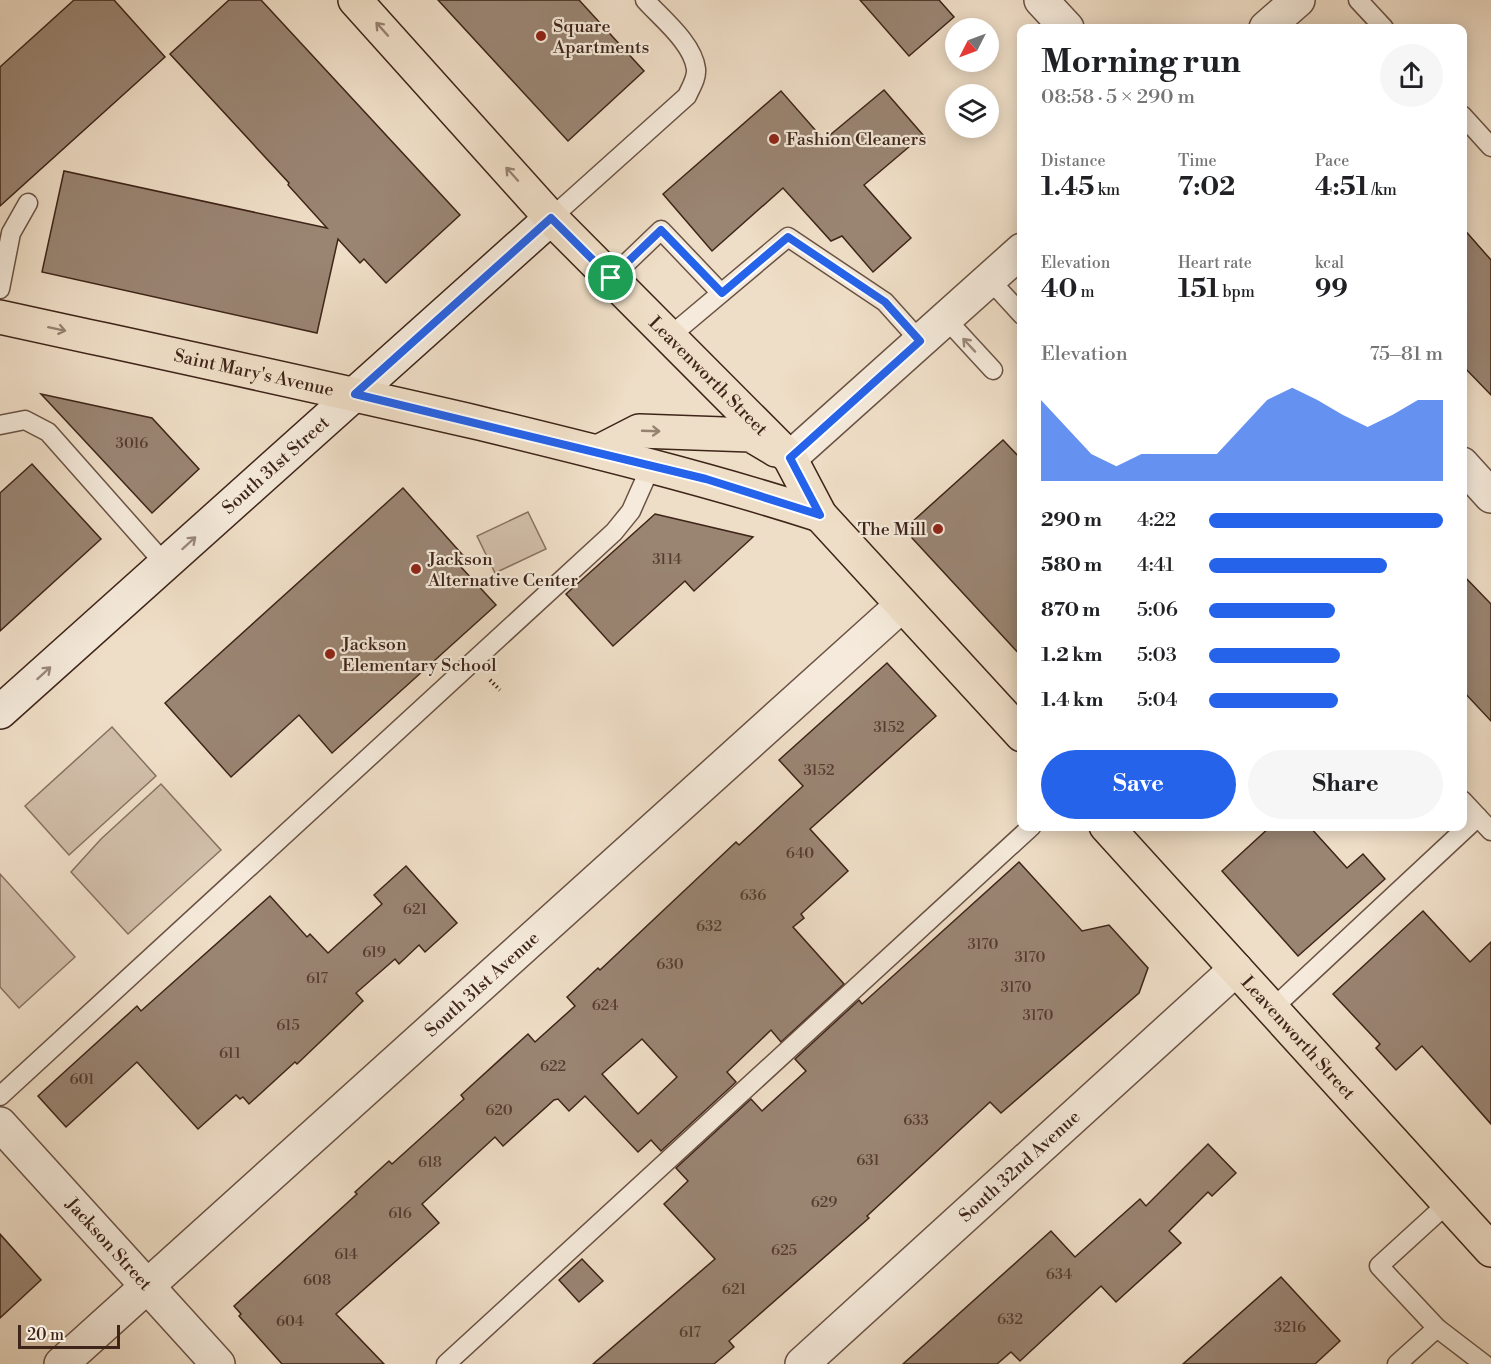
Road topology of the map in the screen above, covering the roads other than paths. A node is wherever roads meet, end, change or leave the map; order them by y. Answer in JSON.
{"nodes":[{"id":1,"x":356,"y":0,"type":"edge"},
{"id":2,"x":645,"y":0,"type":"edge"},
{"id":3,"x":1041,"y":0,"type":"edge"},
{"id":4,"x":1298,"y":0,"type":"edge"},
{"id":5,"x":1358,"y":0,"type":"edge"},
{"id":6,"x":1063,"y":24,"type":"edge"},
{"id":7,"x":1271,"y":24,"type":"edge"},
{"id":8,"x":1380,"y":24,"type":"edge"},
{"id":9,"x":1467,"y":121,"type":"edge"},
{"id":10,"x":1491,"y":147,"type":"edge"},
{"id":11,"x":28,"y":204,"type":"dead end"},
{"id":12,"x":551,"y":218,"type":"junction"},
{"id":13,"x":1017,"y":254,"type":"edge"},
{"id":14,"x":611,"y":278,"type":"junction"},
{"id":15,"x":989,"y":279,"type":"junction"},
{"id":16,"x":0,"y":289,"type":"edge"},
{"id":17,"x":722,"y":293,"type":"junction"},
{"id":18,"x":1017,"y":310,"type":"edge"},
{"id":19,"x":0,"y":317,"type":"edge"},
{"id":20,"x":946,"y":319,"type":"junction"},
{"id":21,"x":669,"y":337,"type":"junction"},
{"id":22,"x":920,"y":341,"type":"junction"},
{"id":23,"x":993,"y":370,"type":"dead end"},
{"id":24,"x":355,"y":394,"type":"junction"},
{"id":25,"x":0,"y":425,"type":"edge"},
{"id":26,"x":598,"y":452,"type":"junction"},
{"id":27,"x":790,"y":458,"type":"junction"},
{"id":28,"x":651,"y":466,"type":"junction"},
{"id":29,"x":1467,"y":470,"type":"edge"},
{"id":30,"x":1491,"y":496,"type":"edge"},
{"id":31,"x":820,"y":515,"type":"junction"},
{"id":32,"x":165,"y":564,"type":"junction"},
{"id":33,"x":902,"y":605,"type":"junction"},
{"id":34,"x":0,"y":712,"type":"edge"},
{"id":35,"x":1017,"y":730,"type":"edge"},
{"id":36,"x":1467,"y":805,"type":"edge"},
{"id":37,"x":1478,"y":817,"type":"junction"},
{"id":38,"x":1467,"y":827,"type":"edge"},
{"id":39,"x":1027,"y":831,"type":"edge"},
{"id":40,"x":1111,"y":831,"type":"edge"},
{"id":41,"x":1463,"y":831,"type":"edge"},
{"id":42,"x":1491,"y":831,"type":"edge"},
{"id":43,"x":1236,"y":969,"type":"junction"},
{"id":44,"x":1272,"y":1009,"type":"junction"},
{"id":45,"x":0,"y":1096,"type":"edge"},
{"id":46,"x":0,"y":1124,"type":"edge"},
{"id":47,"x":1448,"y":1203,"type":"junction"},
{"id":48,"x":1491,"y":1250,"type":"edge"},
{"id":49,"x":147,"y":1286,"type":"junction"},
{"id":50,"x":1437,"y":1328,"type":"junction"},
{"id":51,"x":61,"y":1364,"type":"edge"},
{"id":52,"x":218,"y":1364,"type":"edge"},
{"id":53,"x":446,"y":1364,"type":"edge"},
{"id":54,"x":802,"y":1364,"type":"edge"},
{"id":55,"x":1397,"y":1364,"type":"edge"},
{"id":56,"x":1484,"y":1364,"type":"edge"}],
"edges":[{"from":12,"to":1,"type":"main road","name":"Leavenworth Street","one_way":true},
{"from":2,"to":12,"type":"lane"},
{"from":3,"to":6,"type":"street"},
{"from":4,"to":7,"type":"street"},
{"from":5,"to":8,"type":"lane"},
{"from":9,"to":10,"type":"lane"},
{"from":11,"to":16,"type":"lane"},
{"from":12,"to":14,"type":"main road","name":"Leavenworth Street"},
{"from":12,"to":24,"type":"street","name":"South 31st Street"},
{"from":13,"to":15,"type":"street"},
{"from":14,"to":17,"type":"lane"},
{"from":14,"to":21,"type":"main road","name":"Leavenworth Street"},
{"from":15,"to":18,"type":"lane"},
{"from":15,"to":20,"type":"street"},
{"from":17,"to":21,"type":"lane"},
{"from":17,"to":22,"type":"lane"},
{"from":19,"to":24,"type":"main road","name":"Saint Mary's Avenue","one_way":true},
{"from":20,"to":22,"type":"street"},
{"from":23,"to":20,"type":"lane","one_way":true},
{"from":21,"to":27,"type":"main road","name":"Leavenworth Street"},
{"from":22,"to":27,"type":"street"},
{"from":24,"to":26,"type":"main road","name":"Saint Mary's Avenue"},
{"from":32,"to":24,"type":"street","name":"South 31st Street","one_way":true},
{"from":25,"to":32,"type":"lane"},
{"from":26,"to":27,"type":"main road","one_way":true},
{"from":26,"to":28,"type":"main road","name":"Saint Mary's Avenue"},
{"from":27,"to":31,"type":"main road","name":"Leavenworth Street"},
{"from":28,"to":31,"type":"main road","name":"Saint Mary's Avenue"},
{"from":28,"to":45,"type":"lane"},
{"from":29,"to":30,"type":"street"},
{"from":31,"to":33,"type":"main road","name":"Leavenworth Street"},
{"from":34,"to":32,"type":"street","name":"South 31st Street","one_way":true},
{"from":33,"to":35,"type":"main road","name":"Leavenworth Street"},
{"from":33,"to":49,"type":"street","name":"South 31st Avenue"},
{"from":36,"to":37,"type":"lane"},
{"from":37,"to":38,"type":"lane"},
{"from":37,"to":42,"type":"lane"},
{"from":39,"to":53,"type":"lane"},
{"from":40,"to":43,"type":"main road","name":"Leavenworth Street"},
{"from":41,"to":44,"type":"lane"},
{"from":43,"to":44,"type":"main road","name":"Leavenworth Street"},
{"from":43,"to":54,"type":"street","name":"South 32nd Avenue"},
{"from":44,"to":47,"type":"main road","name":"Leavenworth Street"},
{"from":46,"to":49,"type":"street","name":"Jackson Street"},
{"from":47,"to":48,"type":"main road","name":"Leavenworth Street"},
{"from":47,"to":50,"type":"lane"},
{"from":49,"to":51,"type":"street","name":"South 31st Avenue"},
{"from":49,"to":52,"type":"street","name":"Jackson Street"},
{"from":50,"to":55,"type":"lane"},
{"from":50,"to":56,"type":"lane"}]}
